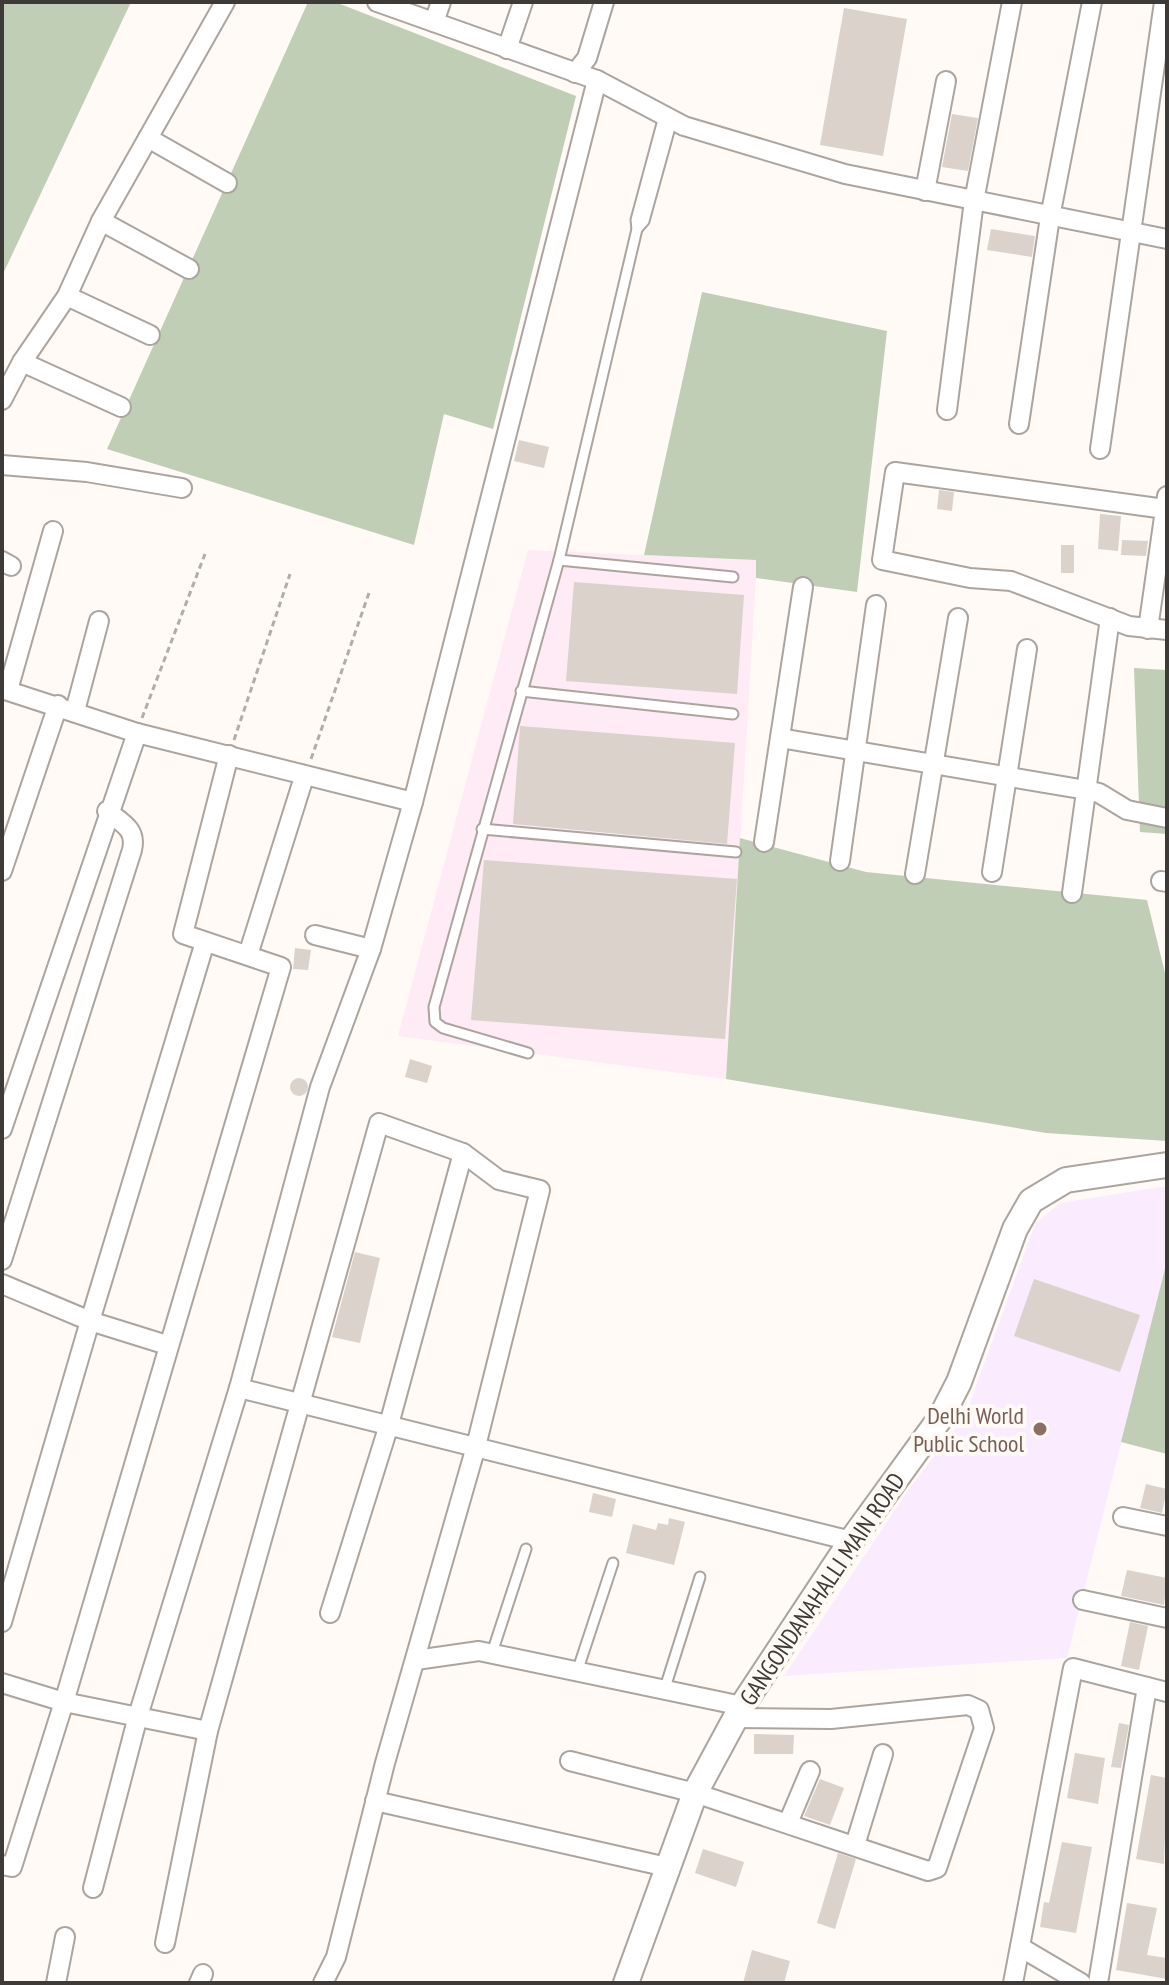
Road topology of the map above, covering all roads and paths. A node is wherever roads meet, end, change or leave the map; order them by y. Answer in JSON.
{"nodes":[{"id":1,"x":225,"y":2,"type":"edge"},
{"id":2,"x":377,"y":2,"type":"edge"},
{"id":3,"x":441,"y":2,"type":"edge"},
{"id":4,"x":523,"y":2,"type":"edge"},
{"id":5,"x":604,"y":2,"type":"edge"},
{"id":6,"x":1012,"y":2,"type":"edge"},
{"id":7,"x":1092,"y":2,"type":"edge"},
{"id":8,"x":1164,"y":2,"type":"edge"},
{"id":9,"x":434,"y":22,"type":"junction"},
{"id":10,"x":507,"y":49,"type":"junction"},
{"id":11,"x":575,"y":73,"type":"junction"},
{"id":12,"x":597,"y":80,"type":"junction"},
{"id":13,"x":946,"y":81,"type":"dead end"},
{"id":14,"x":668,"y":118,"type":"junction"},
{"id":15,"x":148,"y":138,"type":"junction"},
{"id":16,"x":227,"y":183,"type":"dead end"},
{"id":17,"x":925,"y":191,"type":"junction"},
{"id":18,"x":974,"y":201,"type":"junction"},
{"id":19,"x":1050,"y":217,"type":"junction"},
{"id":20,"x":101,"y":221,"type":"junction"},
{"id":21,"x":1133,"y":233,"type":"junction"},
{"id":22,"x":1167,"y":239,"type":"edge"},
{"id":23,"x":189,"y":269,"type":"dead end"},
{"id":24,"x":67,"y":296,"type":"junction"},
{"id":25,"x":150,"y":335,"type":"dead end"},
{"id":26,"x":22,"y":362,"type":"junction"},
{"id":27,"x":2,"y":400,"type":"edge"},
{"id":28,"x":121,"y":407,"type":"dead end"},
{"id":29,"x":947,"y":410,"type":"dead end"},
{"id":30,"x":1019,"y":424,"type":"dead end"},
{"id":31,"x":1100,"y":449,"type":"dead end"},
{"id":32,"x":2,"y":465,"type":"edge"},
{"id":33,"x":182,"y":488,"type":"dead end"},
{"id":34,"x":1166,"y":503,"type":"edge"},
{"id":35,"x":53,"y":531,"type":"dead end"},
{"id":36,"x":205,"y":554,"type":"dead end"},
{"id":37,"x":559,"y":560,"type":"junction"},
{"id":38,"x":290,"y":574,"type":"dead end"},
{"id":39,"x":733,"y":577,"type":"dead end"},
{"id":40,"x":803,"y":587,"type":"dead end"},
{"id":41,"x":369,"y":593,"type":"dead end"},
{"id":42,"x":876,"y":605,"type":"dead end"},
{"id":43,"x":958,"y":618,"type":"dead end"},
{"id":44,"x":1110,"y":618,"type":"junction"},
{"id":45,"x":99,"y":621,"type":"dead end"},
{"id":46,"x":1148,"y":629,"type":"junction"},
{"id":47,"x":1167,"y":630,"type":"edge"},
{"id":48,"x":1027,"y":649,"type":"dead end"},
{"id":49,"x":5,"y":690,"type":"edge"},
{"id":50,"x":521,"y":691,"type":"junction"},
{"id":51,"x":67,"y":708,"type":"junction"},
{"id":52,"x":733,"y":714,"type":"dead end"},
{"id":53,"x":137,"y":733,"type":"junction"},
{"id":54,"x":780,"y":738,"type":"junction"},
{"id":55,"x":858,"y":753,"type":"junction"},
{"id":56,"x":229,"y":755,"type":"junction"},
{"id":57,"x":933,"y":766,"type":"junction"},
{"id":58,"x":304,"y":777,"type":"junction"},
{"id":59,"x":1005,"y":778,"type":"junction"},
{"id":60,"x":1086,"y":790,"type":"junction"},
{"id":61,"x":413,"y":802,"type":"junction"},
{"id":62,"x":107,"y":811,"type":"junction"},
{"id":63,"x":1167,"y":818,"type":"edge"},
{"id":64,"x":482,"y":829,"type":"junction"},
{"id":65,"x":764,"y":842,"type":"dead end"},
{"id":66,"x":736,"y":852,"type":"dead end"},
{"id":67,"x":840,"y":861,"type":"dead end"},
{"id":68,"x":2,"y":871,"type":"edge"},
{"id":69,"x":992,"y":872,"type":"dead end"},
{"id":70,"x":915,"y":874,"type":"dead end"},
{"id":71,"x":1072,"y":893,"type":"dead end"},
{"id":72,"x":315,"y":935,"type":"dead end"},
{"id":73,"x":205,"y":942,"type":"junction"},
{"id":74,"x":371,"y":949,"type":"junction"},
{"id":75,"x":248,"y":955,"type":"junction"},
{"id":76,"x":528,"y":1053,"type":"dead end"},
{"id":77,"x":2,"y":1129,"type":"edge"},
{"id":78,"x":463,"y":1153,"type":"junction"},
{"id":79,"x":1167,"y":1165,"type":"edge"},
{"id":80,"x":2,"y":1260,"type":"edge"},
{"id":81,"x":3,"y":1289,"type":"edge"},
{"id":82,"x":90,"y":1321,"type":"junction"},
{"id":83,"x":167,"y":1345,"type":"junction"},
{"id":84,"x":239,"y":1388,"type":"junction"},
{"id":85,"x":301,"y":1405,"type":"junction"},
{"id":86,"x":388,"y":1428,"type":"junction"},
{"id":87,"x":475,"y":1450,"type":"junction"},
{"id":88,"x":1123,"y":1517,"type":"dead end"},
{"id":89,"x":1167,"y":1526,"type":"edge"},
{"id":90,"x":851,"y":1541,"type":"junction"},
{"id":91,"x":526,"y":1549,"type":"dead end"},
{"id":92,"x":613,"y":1563,"type":"dead end"},
{"id":93,"x":700,"y":1577,"type":"dead end"},
{"id":94,"x":1083,"y":1600,"type":"dead end"},
{"id":95,"x":330,"y":1613,"type":"dead end"},
{"id":96,"x":1167,"y":1618,"type":"edge"},
{"id":97,"x":2,"y":1622,"type":"edge"},
{"id":98,"x":492,"y":1653,"type":"junction"},
{"id":99,"x":416,"y":1660,"type":"junction"},
{"id":100,"x":577,"y":1672,"type":"junction"},
{"id":101,"x":2,"y":1683,"type":"edge"},
{"id":102,"x":1147,"y":1687,"type":"junction"},
{"id":103,"x":664,"y":1691,"type":"junction"},
{"id":104,"x":1167,"y":1692,"type":"edge"},
{"id":105,"x":64,"y":1702,"type":"junction"},
{"id":106,"x":739,"y":1712,"type":"junction"},
{"id":107,"x":138,"y":1716,"type":"junction"},
{"id":108,"x":208,"y":1731,"type":"junction"},
{"id":109,"x":883,"y":1754,"type":"dead end"},
{"id":110,"x":570,"y":1761,"type":"dead end"},
{"id":111,"x":810,"y":1771,"type":"dead end"},
{"id":112,"x":695,"y":1793,"type":"junction"},
{"id":113,"x":375,"y":1801,"type":"junction"},
{"id":114,"x":788,"y":1823,"type":"junction"},
{"id":115,"x":855,"y":1845,"type":"junction"},
{"id":116,"x":2,"y":1865,"type":"edge"},
{"id":117,"x":667,"y":1867,"type":"junction"},
{"id":118,"x":93,"y":1888,"type":"dead end"},
{"id":119,"x":65,"y":1937,"type":"dead end"},
{"id":120,"x":165,"y":1943,"type":"dead end"},
{"id":121,"x":1020,"y":1947,"type":"junction"},
{"id":122,"x":56,"y":1983,"type":"edge"},
{"id":123,"x":323,"y":1983,"type":"edge"},
{"id":124,"x":626,"y":1983,"type":"edge"},
{"id":125,"x":1013,"y":1983,"type":"edge"},
{"id":126,"x":1081,"y":1983,"type":"edge"},
{"id":127,"x":1098,"y":1983,"type":"edge"}],
"edges":[{"from":1,"to":15,"type":"street"},
{"from":2,"to":9,"type":"street"},
{"from":3,"to":9,"type":"street"},
{"from":4,"to":10,"type":"street"},
{"from":5,"to":11,"type":"street"},
{"from":6,"to":18,"type":"street"},
{"from":7,"to":19,"type":"street"},
{"from":8,"to":21,"type":"street"},
{"from":9,"to":10,"type":"street"},
{"from":10,"to":11,"type":"street"},
{"from":11,"to":12,"type":"street"},
{"from":12,"to":14,"type":"street"},
{"from":12,"to":61,"type":"street"},
{"from":13,"to":17,"type":"street"},
{"from":14,"to":17,"type":"street"},
{"from":14,"to":37,"type":"lane"},
{"from":15,"to":16,"type":"street"},
{"from":15,"to":20,"type":"street"},
{"from":17,"to":18,"type":"street"},
{"from":18,"to":19,"type":"street"},
{"from":18,"to":29,"type":"street"},
{"from":19,"to":21,"type":"street"},
{"from":19,"to":30,"type":"street"},
{"from":20,"to":23,"type":"street"},
{"from":20,"to":24,"type":"street"},
{"from":21,"to":22,"type":"street"},
{"from":21,"to":31,"type":"street"},
{"from":24,"to":25,"type":"street"},
{"from":24,"to":26,"type":"street"},
{"from":26,"to":27,"type":"street"},
{"from":26,"to":28,"type":"street"},
{"from":32,"to":33,"type":"street"},
{"from":34,"to":44,"type":"street"},
{"from":34,"to":46,"type":"street"},
{"from":35,"to":49,"type":"street"},
{"from":36,"to":53,"type":"path"},
{"from":37,"to":39,"type":"lane"},
{"from":37,"to":50,"type":"lane"},
{"from":38,"to":56,"type":"path"},
{"from":40,"to":54,"type":"street"},
{"from":41,"to":58,"type":"path"},
{"from":42,"to":55,"type":"street"},
{"from":43,"to":57,"type":"street"},
{"from":44,"to":46,"type":"street"},
{"from":44,"to":60,"type":"street"},
{"from":45,"to":51,"type":"street"},
{"from":46,"to":47,"type":"street"},
{"from":48,"to":59,"type":"street"},
{"from":49,"to":51,"type":"street"},
{"from":50,"to":52,"type":"lane"},
{"from":50,"to":64,"type":"lane"},
{"from":51,"to":53,"type":"street"},
{"from":51,"to":68,"type":"street"},
{"from":53,"to":56,"type":"street"},
{"from":53,"to":62,"type":"street"},
{"from":54,"to":55,"type":"street"},
{"from":54,"to":65,"type":"street"},
{"from":55,"to":57,"type":"street"},
{"from":55,"to":67,"type":"street"},
{"from":56,"to":58,"type":"street"},
{"from":56,"to":73,"type":"street"},
{"from":57,"to":59,"type":"street"},
{"from":57,"to":70,"type":"street"},
{"from":58,"to":61,"type":"street"},
{"from":58,"to":75,"type":"street"},
{"from":59,"to":60,"type":"street"},
{"from":59,"to":69,"type":"street"},
{"from":60,"to":63,"type":"street"},
{"from":60,"to":71,"type":"street"},
{"from":61,"to":74,"type":"street"},
{"from":62,"to":77,"type":"street"},
{"from":62,"to":80,"type":"street"},
{"from":64,"to":66,"type":"lane"},
{"from":64,"to":76,"type":"lane"},
{"from":72,"to":74,"type":"street"},
{"from":73,"to":75,"type":"street"},
{"from":73,"to":82,"type":"street"},
{"from":74,"to":84,"type":"street"},
{"from":75,"to":83,"type":"street"},
{"from":78,"to":85,"type":"street"},
{"from":78,"to":86,"type":"street"},
{"from":78,"to":87,"type":"street"},
{"from":79,"to":90,"type":"street","name":"GANGONDANAHALLI MAIN ROAD"},
{"from":81,"to":82,"type":"street"},
{"from":82,"to":83,"type":"street"},
{"from":82,"to":97,"type":"street"},
{"from":83,"to":105,"type":"street"},
{"from":84,"to":85,"type":"street"},
{"from":84,"to":107,"type":"street"},
{"from":85,"to":86,"type":"street"},
{"from":85,"to":108,"type":"street"},
{"from":86,"to":87,"type":"street"},
{"from":86,"to":95,"type":"street"},
{"from":87,"to":90,"type":"street"},
{"from":87,"to":99,"type":"street"},
{"from":88,"to":89,"type":"street"},
{"from":90,"to":106,"type":"street","name":"GANGONDANAHALLI MAIN ROAD"},
{"from":91,"to":98,"type":"lane"},
{"from":92,"to":100,"type":"lane"},
{"from":93,"to":103,"type":"lane"},
{"from":94,"to":96,"type":"street"},
{"from":98,"to":99,"type":"street"},
{"from":98,"to":100,"type":"street"},
{"from":99,"to":113,"type":"street"},
{"from":100,"to":103,"type":"street"},
{"from":101,"to":105,"type":"street"},
{"from":102,"to":104,"type":"street"},
{"from":102,"to":121,"type":"street"},
{"from":102,"to":127,"type":"street"},
{"from":103,"to":106,"type":"street"},
{"from":105,"to":107,"type":"street"},
{"from":105,"to":116,"type":"street"},
{"from":106,"to":112,"type":"street","name":"GANGONDANAHALLI MAIN ROAD"},
{"from":106,"to":115,"type":"street"},
{"from":107,"to":108,"type":"street"},
{"from":107,"to":118,"type":"street"},
{"from":108,"to":120,"type":"street"},
{"from":109,"to":115,"type":"street"},
{"from":110,"to":112,"type":"street"},
{"from":111,"to":114,"type":"street"},
{"from":112,"to":114,"type":"street"},
{"from":112,"to":117,"type":"street","name":"GANGONDANAHALLI MAIN ROAD"},
{"from":113,"to":117,"type":"street"},
{"from":113,"to":123,"type":"street"},
{"from":114,"to":115,"type":"street"},
{"from":117,"to":124,"type":"street","name":"GANGONDANAHALLI MAIN ROAD"},
{"from":119,"to":122,"type":"street"},
{"from":121,"to":125,"type":"street"},
{"from":121,"to":126,"type":"street"}]}
